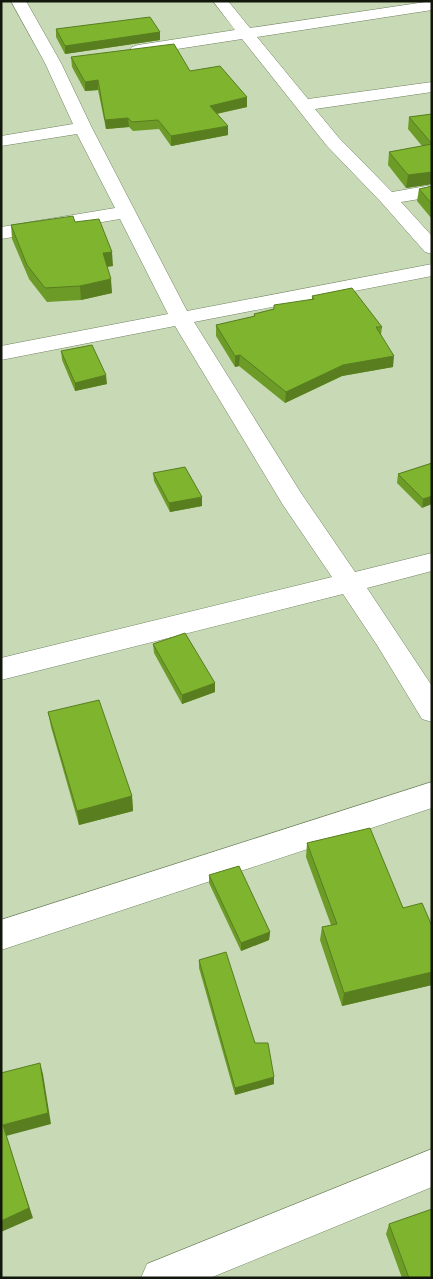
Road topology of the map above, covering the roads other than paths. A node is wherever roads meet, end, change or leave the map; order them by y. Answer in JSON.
{"nodes":[{"id":1,"x":220,"y":1,"type":"edge"},
{"id":2,"x":13,"y":5,"type":"edge"},
{"id":3,"x":432,"y":5,"type":"edge"},
{"id":4,"x":245,"y":34,"type":"junction"},
{"id":5,"x":120,"y":53,"type":"edge"},
{"id":6,"x":432,"y":87,"type":"edge"},
{"id":7,"x":304,"y":105,"type":"junction"},
{"id":8,"x":83,"y":128,"type":"junction"},
{"id":9,"x":1,"y":140,"type":"edge"},
{"id":10,"x":432,"y":191,"type":"edge"},
{"id":11,"x":388,"y":198,"type":"junction"},
{"id":12,"x":127,"y":212,"type":"junction"},
{"id":13,"x":1,"y":233,"type":"edge"},
{"id":14,"x":432,"y":248,"type":"edge"},
{"id":15,"x":432,"y":270,"type":"edge"},
{"id":16,"x":181,"y":319,"type":"junction"},
{"id":17,"x":1,"y":353,"type":"edge"},
{"id":18,"x":432,"y":562,"type":"edge"},
{"id":19,"x":348,"y":584,"type":"junction"},
{"id":20,"x":1,"y":669,"type":"edge"},
{"id":21,"x":432,"y":711,"type":"edge"},
{"id":22,"x":432,"y":795,"type":"edge"},
{"id":23,"x":1,"y":935,"type":"edge"},
{"id":24,"x":432,"y":1168,"type":"edge"},
{"id":25,"x":161,"y":1278,"type":"edge"}],
"edges":[{"from":1,"to":4,"type":"street"},
{"from":2,"to":8,"type":"street"},
{"from":3,"to":4,"type":"street"},
{"from":4,"to":5,"type":"street"},
{"from":4,"to":7,"type":"street"},
{"from":6,"to":7,"type":"street"},
{"from":7,"to":11,"type":"street"},
{"from":8,"to":9,"type":"street"},
{"from":8,"to":12,"type":"street"},
{"from":10,"to":11,"type":"street"},
{"from":11,"to":14,"type":"street"},
{"from":12,"to":13,"type":"street"},
{"from":12,"to":16,"type":"street"},
{"from":15,"to":16,"type":"street"},
{"from":16,"to":17,"type":"street"},
{"from":16,"to":19,"type":"street"},
{"from":18,"to":19,"type":"street"},
{"from":19,"to":20,"type":"street"},
{"from":19,"to":21,"type":"street"},
{"from":22,"to":23,"type":"street"},
{"from":24,"to":25,"type":"street"}]}
